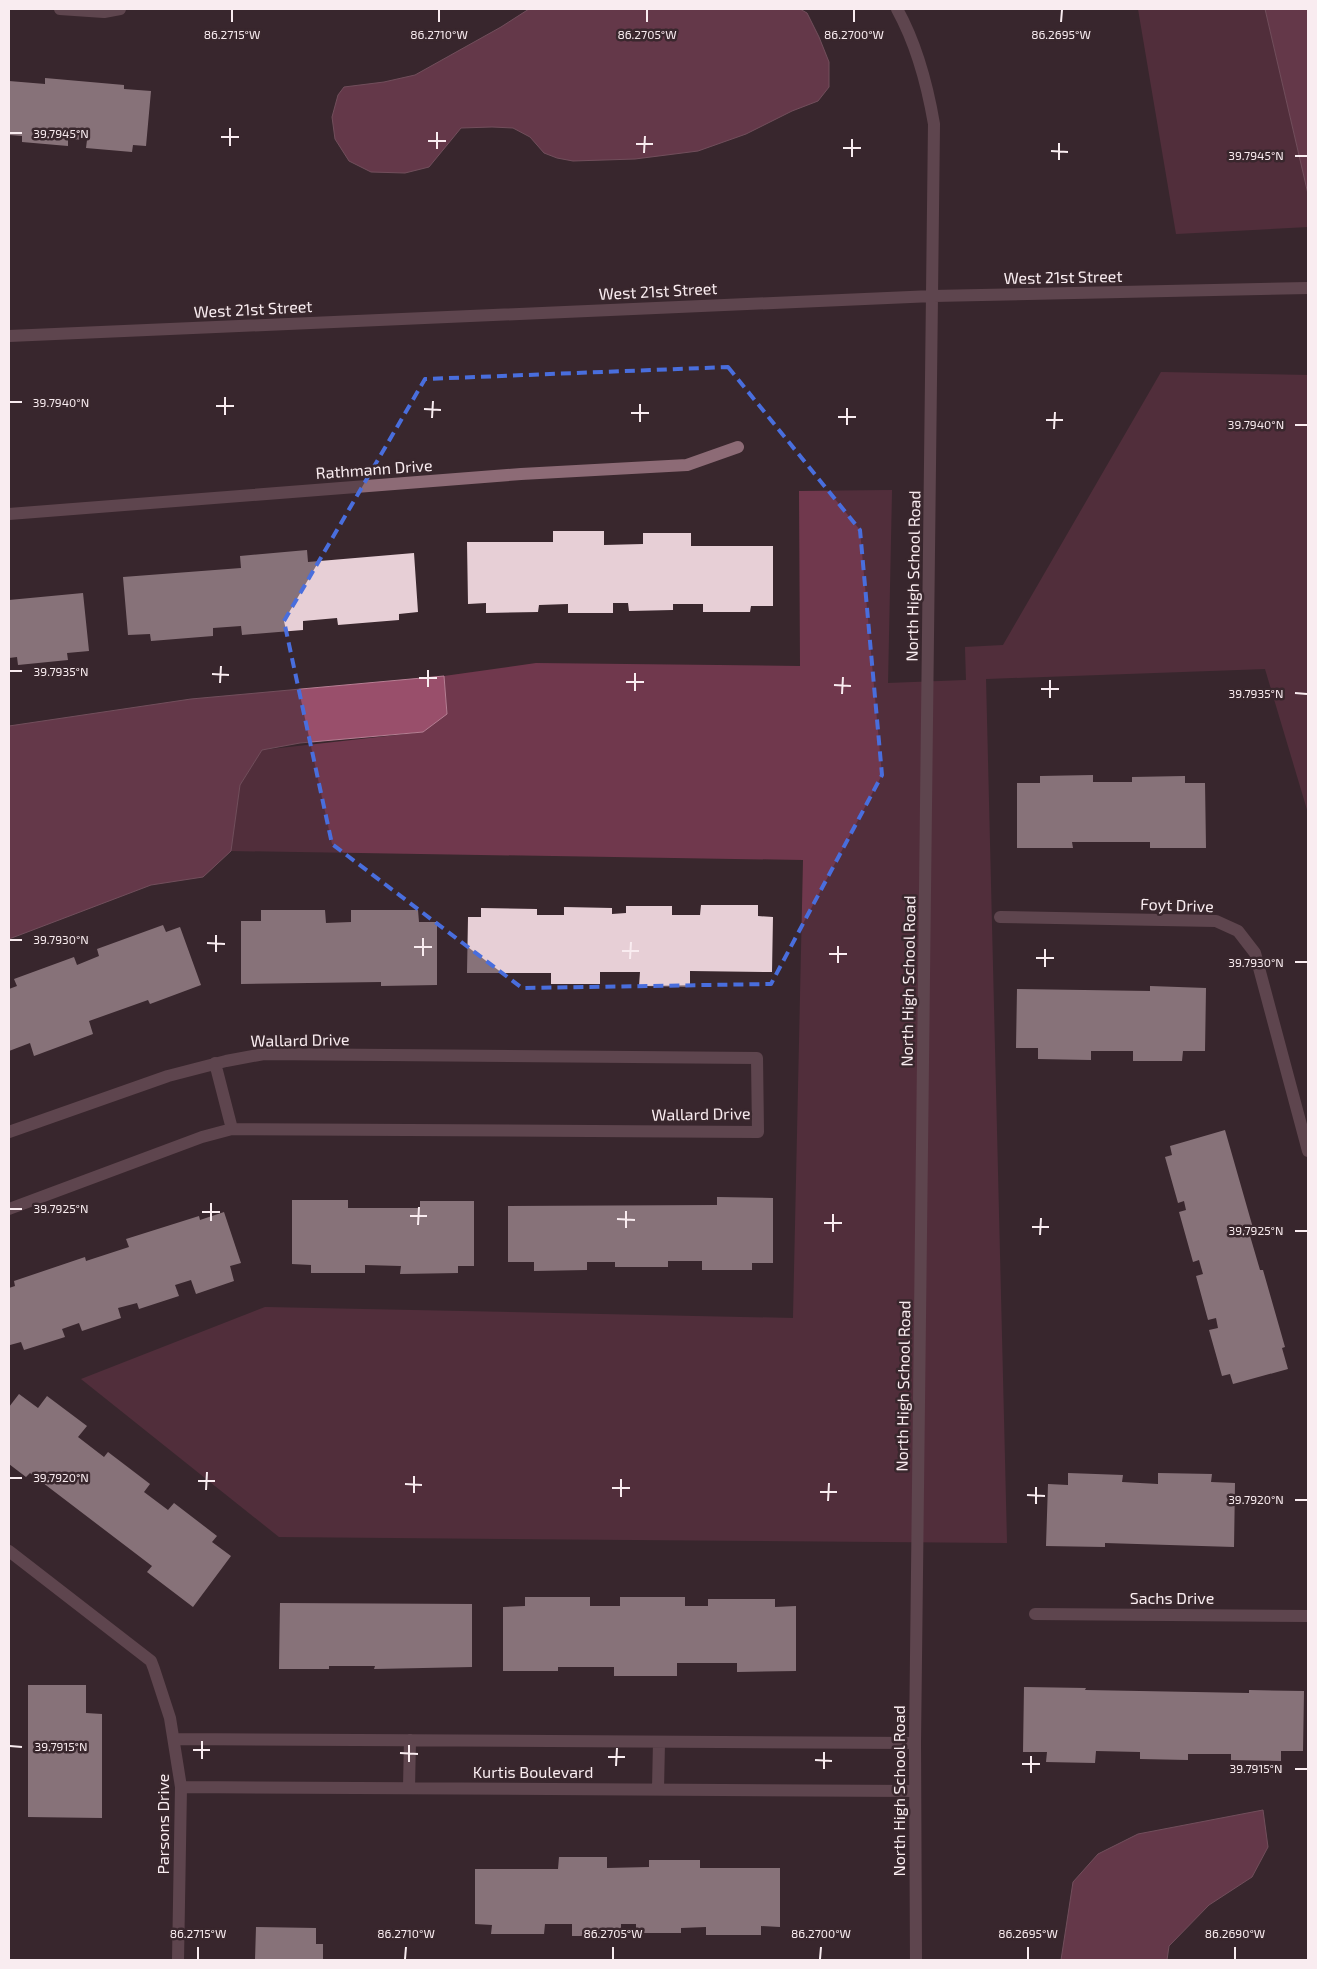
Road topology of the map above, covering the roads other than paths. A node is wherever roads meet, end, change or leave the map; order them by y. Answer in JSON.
{"nodes":[{"id":1,"x":60,"y":9,"type":"edge"},
{"id":2,"x":120,"y":9,"type":"edge"},
{"id":3,"x":897,"y":9,"type":"edge"},
{"id":4,"x":1308,"y":288,"type":"edge"},
{"id":5,"x":933,"y":296,"type":"junction"},
{"id":6,"x":9,"y":336,"type":"edge"},
{"id":7,"x":738,"y":446,"type":"dead end"},
{"id":8,"x":9,"y":514,"type":"edge"},
{"id":9,"x":1000,"y":917,"type":"dead end"},
{"id":10,"x":215,"y":1063,"type":"junction"},
{"id":11,"x":232,"y":1129,"type":"junction"},
{"id":12,"x":9,"y":1132,"type":"edge"},
{"id":13,"x":1308,"y":1151,"type":"edge"},
{"id":14,"x":9,"y":1209,"type":"edge"},
{"id":15,"x":9,"y":1551,"type":"edge"},
{"id":16,"x":1034,"y":1614,"type":"dead end"},
{"id":17,"x":1308,"y":1616,"type":"edge"},
{"id":18,"x":174,"y":1738,"type":"junction"},
{"id":19,"x":410,"y":1740,"type":"junction"},
{"id":20,"x":659,"y":1742,"type":"junction"},
{"id":21,"x":915,"y":1743,"type":"junction"},
{"id":22,"x":181,"y":1786,"type":"junction"},
{"id":23,"x":409,"y":1788,"type":"junction"},
{"id":24,"x":658,"y":1789,"type":"junction"},
{"id":25,"x":915,"y":1791,"type":"junction"},
{"id":26,"x":178,"y":1960,"type":"edge"},
{"id":27,"x":916,"y":1960,"type":"edge"}],
"edges":[{"from":1,"to":2,"type":"street"},
{"from":3,"to":5,"type":"street","name":"North High School Road"},
{"from":4,"to":5,"type":"street","name":"West 21st Street"},
{"from":5,"to":6,"type":"street","name":"West 21st Street"},
{"from":5,"to":21,"type":"street","name":"North High School Road"},
{"from":7,"to":8,"type":"street","name":"Rathmann Drive"},
{"from":9,"to":13,"type":"street","name":"Foyt Drive"},
{"from":10,"to":11,"type":"street"},
{"from":10,"to":11,"type":"street","name":"Wallard Drive"},
{"from":10,"to":12,"type":"street","name":"Wallard Drive"},
{"from":11,"to":14,"type":"street","name":"Wallard Drive"},
{"from":15,"to":18,"type":"street","name":"Parsons Drive"},
{"from":16,"to":17,"type":"street","name":"Sachs Drive"},
{"from":18,"to":19,"type":"street"},
{"from":18,"to":22,"type":"street","name":"Parsons Drive"},
{"from":19,"to":20,"type":"street"},
{"from":19,"to":23,"type":"street"},
{"from":20,"to":21,"type":"street"},
{"from":20,"to":24,"type":"street"},
{"from":21,"to":25,"type":"street","name":"North High School Road"},
{"from":22,"to":23,"type":"street","name":"Kurtis Boulevard"},
{"from":22,"to":26,"type":"street","name":"Parsons Drive"},
{"from":23,"to":24,"type":"street","name":"Kurtis Boulevard"},
{"from":24,"to":25,"type":"street","name":"Kurtis Boulevard"},
{"from":25,"to":27,"type":"street","name":"North High School Road"}]}
